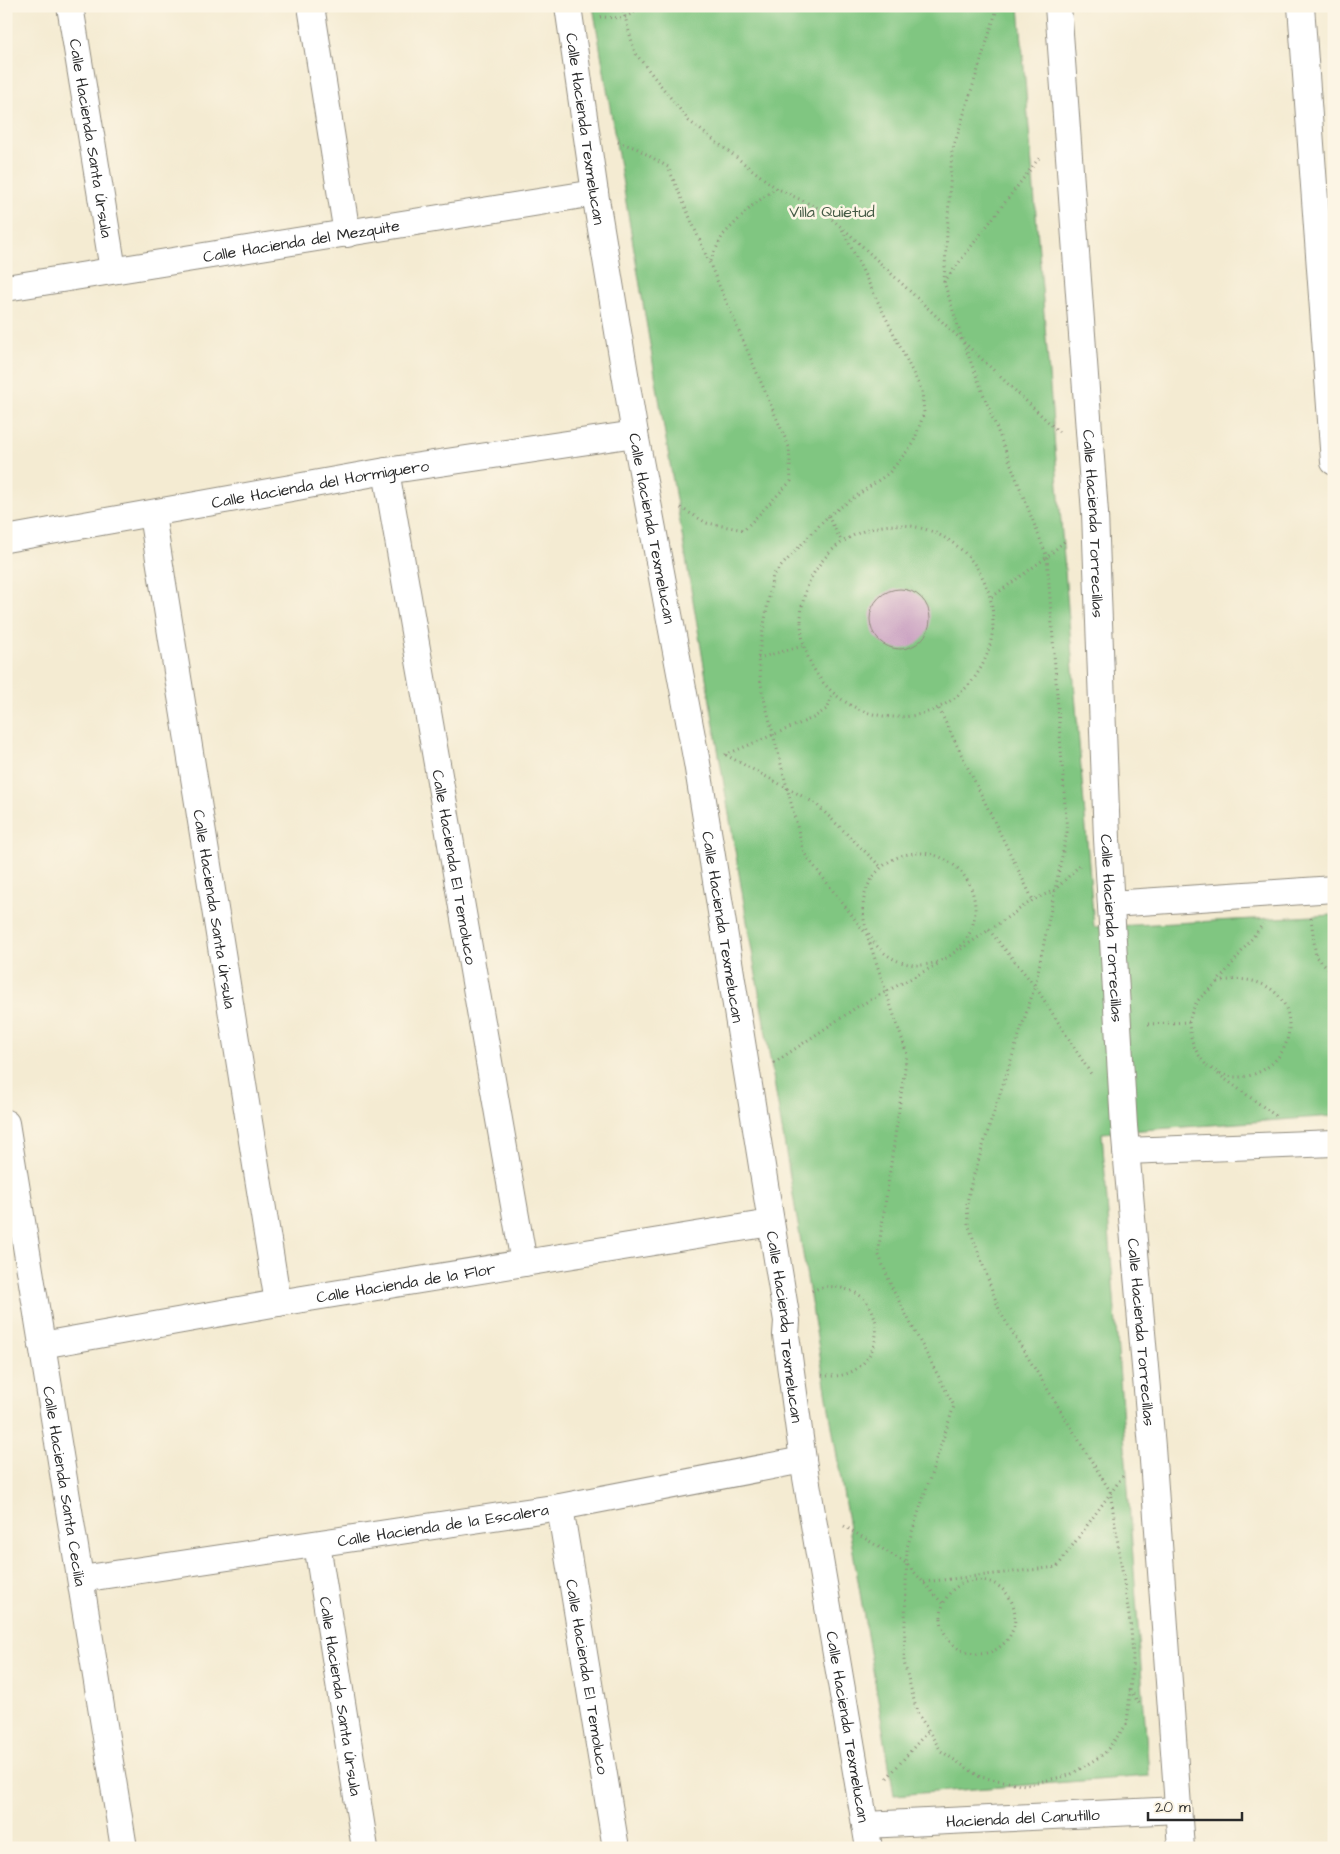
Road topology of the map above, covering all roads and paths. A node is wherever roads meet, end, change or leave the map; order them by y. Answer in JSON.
{"nodes":[{"id":1,"x":70,"y":6,"type":"edge"},
{"id":2,"x":311,"y":6,"type":"edge"},
{"id":3,"x":622,"y":6,"type":"edge"},
{"id":4,"x":645,"y":6,"type":"edge"},
{"id":5,"x":998,"y":6,"type":"edge"},
{"id":6,"x":1058,"y":6,"type":"edge"},
{"id":7,"x":1301,"y":6,"type":"edge"},
{"id":8,"x":568,"y":11,"type":"edge"},
{"id":9,"x":624,"y":18,"type":"junction"},
{"id":10,"x":1067,"y":122,"type":"junction"},
{"id":11,"x":586,"y":132,"type":"junction"},
{"id":12,"x":776,"y":188,"type":"junction"},
{"id":13,"x":595,"y":193,"type":"junction"},
{"id":14,"x":841,"y":227,"type":"junction"},
{"id":15,"x":347,"y":234,"type":"junction"},
{"id":16,"x":710,"y":261,"type":"junction"},
{"id":17,"x":113,"y":270,"type":"junction"},
{"id":18,"x":944,"y":282,"type":"junction"},
{"id":19,"x":6,"y":288,"type":"edge"},
{"id":20,"x":963,"y":342,"type":"junction"},
{"id":21,"x":635,"y":434,"type":"junction"},
{"id":22,"x":1091,"y":462,"type":"junction"},
{"id":23,"x":1334,"y":462,"type":"edge"},
{"id":24,"x":386,"y":471,"type":"junction"},
{"id":25,"x":647,"y":490,"type":"junction"},
{"id":26,"x":1095,"y":513,"type":"junction"},
{"id":27,"x":152,"y":515,"type":"junction"},
{"id":28,"x":828,"y":516,"type":"junction"},
{"id":29,"x":6,"y":539,"type":"edge"},
{"id":30,"x":842,"y":542,"type":"junction"},
{"id":31,"x":1048,"y":557,"type":"junction"},
{"id":32,"x":992,"y":597,"type":"junction"},
{"id":33,"x":803,"y":646,"type":"junction"},
{"id":34,"x":758,"y":658,"type":"junction"},
{"id":35,"x":832,"y":693,"type":"junction"},
{"id":36,"x":938,"y":709,"type":"junction"},
{"id":37,"x":774,"y":736,"type":"junction"},
{"id":38,"x":726,"y":755,"type":"junction"},
{"id":39,"x":697,"y":763,"type":"junction"},
{"id":40,"x":789,"y":789,"type":"junction"},
{"id":41,"x":1107,"y":839,"type":"junction"},
{"id":42,"x":881,"y":867,"type":"junction"},
{"id":43,"x":1334,"y":889,"type":"edge"},
{"id":44,"x":1055,"y":890,"type":"junction"},
{"id":45,"x":1288,"y":892,"type":"junction"},
{"id":46,"x":1033,"y":900,"type":"junction"},
{"id":47,"x":1111,"y":904,"type":"junction"},
{"id":48,"x":989,"y":930,"type":"junction"},
{"id":49,"x":1315,"y":937,"type":"dead end"},
{"id":50,"x":958,"y":950,"type":"junction"},
{"id":51,"x":942,"y":961,"type":"junction"},
{"id":52,"x":1334,"y":973,"type":"edge"},
{"id":53,"x":1216,"y":983,"type":"junction"},
{"id":54,"x":1035,"y":986,"type":"junction"},
{"id":55,"x":886,"y":991,"type":"junction"},
{"id":56,"x":1189,"y":1022,"type":"junction"},
{"id":57,"x":1117,"y":1025,"type":"junction"},
{"id":58,"x":1207,"y":1066,"type":"junction"},
{"id":59,"x":1092,"y":1077,"type":"dead end"},
{"id":60,"x":749,"y":1080,"type":"junction"},
{"id":61,"x":1278,"y":1117,"type":"dead end"},
{"id":62,"x":6,"y":1123,"type":"edge"},
{"id":63,"x":1334,"y":1143,"type":"edge"},
{"id":64,"x":1126,"y":1152,"type":"junction"},
{"id":65,"x":770,"y":1223,"type":"junction"},
{"id":66,"x":524,"y":1263,"type":"junction"},
{"id":67,"x":278,"y":1303,"type":"junction"},
{"id":68,"x":787,"y":1322,"type":"junction"},
{"id":69,"x":42,"y":1345,"type":"junction"},
{"id":70,"x":789,"y":1348,"type":"junction"},
{"id":71,"x":1152,"y":1447,"type":"junction"},
{"id":72,"x":803,"y":1460,"type":"junction"},
{"id":73,"x":1110,"y":1491,"type":"junction"},
{"id":74,"x":560,"y":1506,"type":"junction"},
{"id":75,"x":811,"y":1507,"type":"junction"},
{"id":76,"x":317,"y":1544,"type":"junction"},
{"id":77,"x":906,"y":1563,"type":"junction"},
{"id":78,"x":81,"y":1579,"type":"junction"},
{"id":79,"x":924,"y":1582,"type":"junction"},
{"id":80,"x":943,"y":1604,"type":"junction"},
{"id":81,"x":928,"y":1731,"type":"junction"},
{"id":82,"x":1178,"y":1810,"type":"junction"},
{"id":83,"x":866,"y":1826,"type":"edge"},
{"id":84,"x":124,"y":1848,"type":"edge"},
{"id":85,"x":365,"y":1848,"type":"edge"},
{"id":86,"x":616,"y":1848,"type":"edge"},
{"id":87,"x":1180,"y":1848,"type":"edge"}],
"edges":[{"from":1,"to":17,"type":"street","name":"Calle Hacienda Santa Úrsula"},
{"from":2,"to":15,"type":"street"},
{"from":3,"to":9,"type":"path"},
{"from":4,"to":9,"type":"path"},
{"from":5,"to":18,"type":"path"},
{"from":6,"to":10,"type":"street","name":"Calle Hacienda Torrecillas"},
{"from":7,"to":23,"type":"street"},
{"from":8,"to":9,"type":"path"},
{"from":8,"to":11,"type":"street","name":"Calle Hacienda Texmelucan"},
{"from":9,"to":12,"type":"path"},
{"from":10,"to":18,"type":"path"},
{"from":10,"to":22,"type":"street","name":"Calle Hacienda Torrecillas"},
{"from":11,"to":13,"type":"street","name":"Calle Hacienda Texmelucan"},
{"from":11,"to":16,"type":"path"},
{"from":12,"to":14,"type":"path"},
{"from":12,"to":16,"type":"path"},
{"from":13,"to":15,"type":"street","name":"Calle Hacienda del Mezquite"},
{"from":13,"to":21,"type":"street","name":"Calle Hacienda Texmelucan"},
{"from":14,"to":20,"type":"path"},
{"from":14,"to":28,"type":"path"},
{"from":15,"to":17,"type":"street","name":"Calle Hacienda del Mezquite"},
{"from":16,"to":25,"type":"path"},
{"from":17,"to":19,"type":"street","name":"Calle Hacienda del Mezquite"},
{"from":18,"to":20,"type":"path"},
{"from":20,"to":22,"type":"path"},
{"from":20,"to":31,"type":"path"},
{"from":21,"to":24,"type":"street","name":"Calle Hacienda del Hormiguero"},
{"from":21,"to":25,"type":"street","name":"Calle Hacienda Texmelucan"},
{"from":22,"to":26,"type":"street","name":"Calle Hacienda Torrecillas"},
{"from":24,"to":27,"type":"street","name":"Calle Hacienda del Hormiguero"},
{"from":24,"to":66,"type":"street","name":"Calle Hacienda El Temoluco"},
{"from":25,"to":39,"type":"street","name":"Calle Hacienda Texmelucan"},
{"from":26,"to":31,"type":"path"},
{"from":26,"to":41,"type":"street","name":"Calle Hacienda Torrecillas"},
{"from":27,"to":29,"type":"street","name":"Calle Hacienda del Hormiguero"},
{"from":27,"to":67,"type":"street","name":"Calle Hacienda Santa Úrsula"},
{"from":28,"to":30,"type":"path"},
{"from":28,"to":34,"type":"path"},
{"from":30,"to":32,"type":"path"},
{"from":30,"to":33,"type":"path"},
{"from":31,"to":32,"type":"path"},
{"from":31,"to":44,"type":"path"},
{"from":32,"to":36,"type":"path"},
{"from":33,"to":34,"type":"path"},
{"from":33,"to":35,"type":"path"},
{"from":34,"to":37,"type":"path"},
{"from":35,"to":36,"type":"path"},
{"from":35,"to":37,"type":"path"},
{"from":36,"to":46,"type":"path"},
{"from":37,"to":38,"type":"path"},
{"from":37,"to":40,"type":"path"},
{"from":38,"to":39,"type":"path"},
{"from":38,"to":40,"type":"path"},
{"from":39,"to":60,"type":"street","name":"Calle Hacienda Texmelucan"},
{"from":40,"to":42,"type":"path"},
{"from":40,"to":55,"type":"path"},
{"from":41,"to":44,"type":"path"},
{"from":41,"to":47,"type":"street","name":"Calle Hacienda Torrecillas"},
{"from":42,"to":50,"type":"path"},
{"from":42,"to":51,"type":"path"},
{"from":43,"to":45,"type":"street"},
{"from":44,"to":46,"type":"path"},
{"from":44,"to":54,"type":"path"},
{"from":45,"to":47,"type":"street"},
{"from":45,"to":53,"type":"path"},
{"from":46,"to":48,"type":"path"},
{"from":47,"to":57,"type":"street","name":"Calle Hacienda Torrecillas"},
{"from":48,"to":50,"type":"path"},
{"from":48,"to":54,"type":"path"},
{"from":49,"to":52,"type":"path"},
{"from":50,"to":51,"type":"path"},
{"from":51,"to":55,"type":"path"},
{"from":53,"to":56,"type":"path"},
{"from":53,"to":58,"type":"path"},
{"from":54,"to":59,"type":"path"},
{"from":54,"to":73,"type":"path"},
{"from":55,"to":60,"type":"path"},
{"from":55,"to":77,"type":"path"},
{"from":56,"to":57,"type":"path"},
{"from":56,"to":58,"type":"path"},
{"from":57,"to":64,"type":"street","name":"Calle Hacienda Torrecillas"},
{"from":58,"to":61,"type":"path"},
{"from":60,"to":65,"type":"street","name":"Calle Hacienda Texmelucan"},
{"from":62,"to":69,"type":"street","name":"Calle Hacienda Santa Cecilia"},
{"from":63,"to":64,"type":"street"},
{"from":64,"to":71,"type":"street","name":"Calle Hacienda Torrecillas"},
{"from":65,"to":66,"type":"street","name":"Calle Hacienda de la Flor"},
{"from":65,"to":68,"type":"street","name":"Calle Hacienda Texmelucan"},
{"from":66,"to":67,"type":"street","name":"Calle Hacienda de la Flor"},
{"from":67,"to":69,"type":"street","name":"Calle Hacienda de la Flor"},
{"from":68,"to":70,"type":"street","name":"Calle Hacienda Texmelucan"},
{"from":68,"to":70,"type":"path"},
{"from":69,"to":78,"type":"street","name":"Calle Hacienda Santa Cecilia"},
{"from":70,"to":72,"type":"street","name":"Calle Hacienda Texmelucan"},
{"from":71,"to":73,"type":"path"},
{"from":71,"to":82,"type":"street","name":"Calle Hacienda Torrecillas"},
{"from":72,"to":74,"type":"street","name":"Calle Hacienda de la Escalera"},
{"from":72,"to":75,"type":"street","name":"Calle Hacienda Texmelucan"},
{"from":73,"to":79,"type":"path"},
{"from":73,"to":81,"type":"path"},
{"from":74,"to":76,"type":"street","name":"Calle Hacienda de la Escalera"},
{"from":74,"to":86,"type":"street","name":"Calle Hacienda El Temoluco"},
{"from":75,"to":77,"type":"path"},
{"from":75,"to":83,"type":"street","name":"Calle Hacienda Texmelucan"},
{"from":76,"to":78,"type":"street","name":"Calle Hacienda de la Escalera"},
{"from":76,"to":85,"type":"street","name":"Calle Hacienda Santa Úrsula"},
{"from":77,"to":79,"type":"path"},
{"from":77,"to":81,"type":"path"},
{"from":78,"to":84,"type":"street","name":"Calle Hacienda Santa Cecilia"},
{"from":79,"to":80,"type":"path"},
{"from":80,"to":80,"type":"path"},
{"from":81,"to":83,"type":"path"},
{"from":82,"to":83,"type":"street","name":"Hacienda del Canutillo"},
{"from":82,"to":87,"type":"street","name":"Calle Hacienda Torrecillas"}]}
